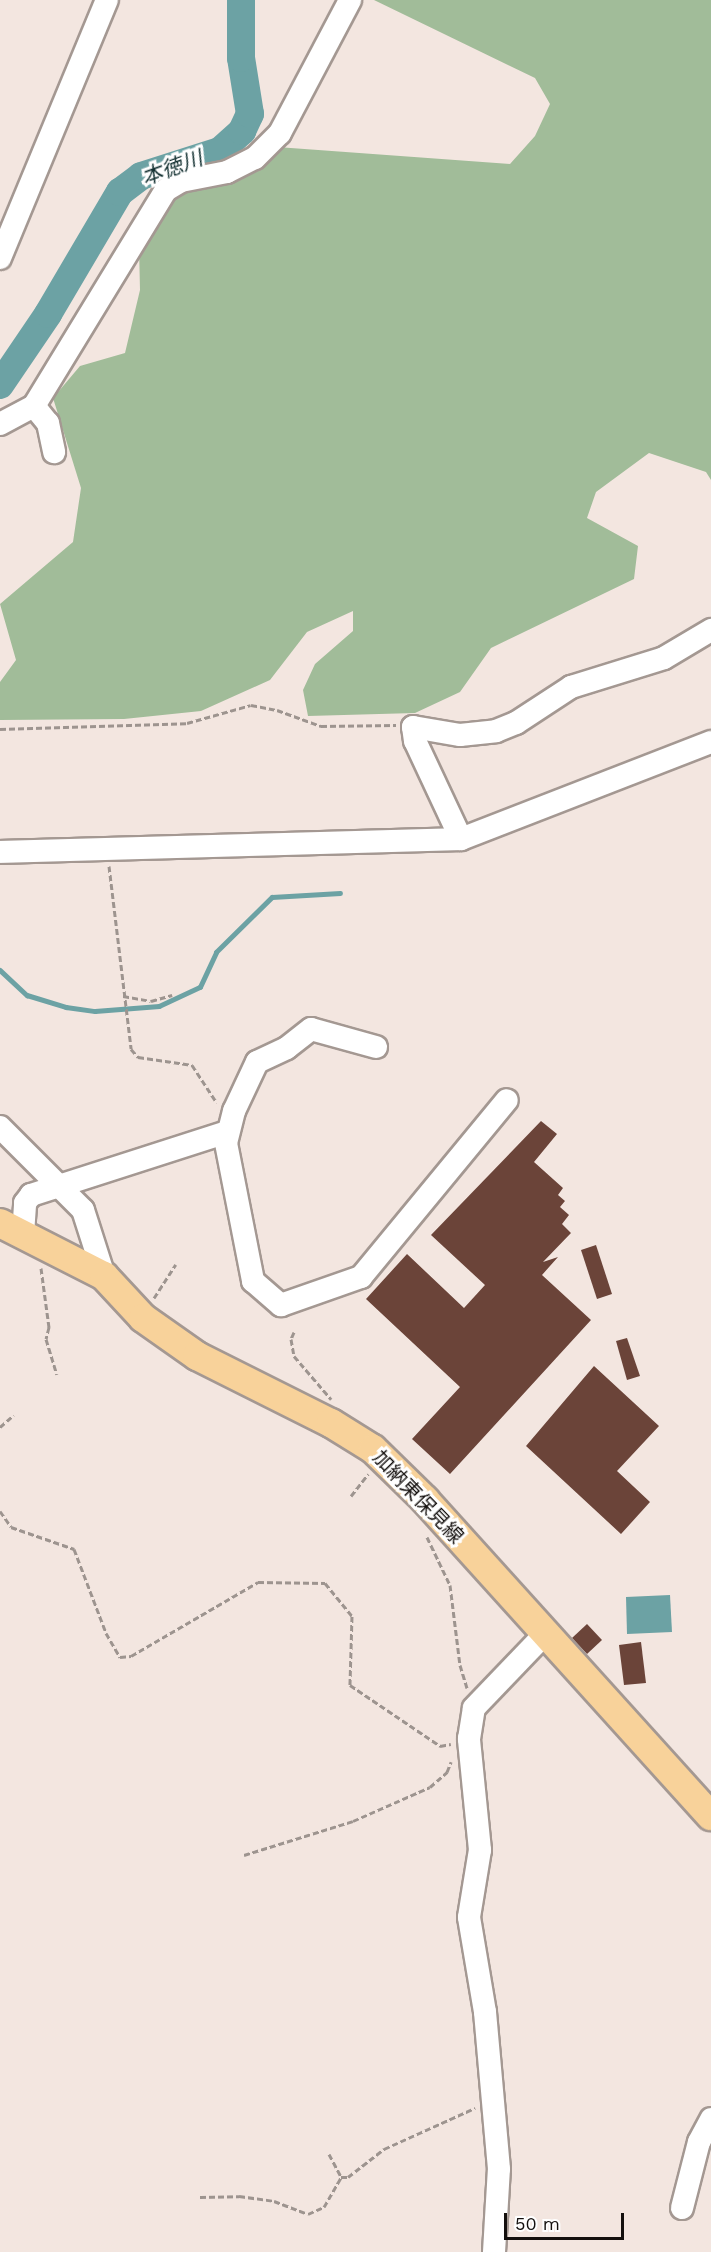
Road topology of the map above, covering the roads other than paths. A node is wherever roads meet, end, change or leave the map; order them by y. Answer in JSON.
{"nodes":[{"id":1,"x":107,"y":0,"type":"edge"},
{"id":2,"x":350,"y":0,"type":"edge"},
{"id":3,"x":0,"y":258,"type":"edge"},
{"id":4,"x":34,"y":406,"type":"junction"},
{"id":5,"x":0,"y":424,"type":"edge"},
{"id":6,"x":54,"y":452,"type":"dead end"},
{"id":7,"x":711,"y":630,"type":"edge"},
{"id":8,"x":711,"y":742,"type":"edge"},
{"id":9,"x":461,"y":839,"type":"junction"},
{"id":10,"x":0,"y":852,"type":"edge"},
{"id":11,"x":376,"y":1047,"type":"dead end"},
{"id":12,"x":507,"y":1100,"type":"dead end"},
{"id":13,"x":0,"y":1126,"type":"edge"},
{"id":14,"x":220,"y":1134,"type":"junction"},
{"id":15,"x":60,"y":1185,"type":"junction"},
{"id":16,"x":23,"y":1235,"type":"edge"},
{"id":17,"x":104,"y":1276,"type":"junction"},
{"id":18,"x":545,"y":1634,"type":"junction"},
{"id":19,"x":711,"y":1816,"type":"edge"},
{"id":20,"x":711,"y":2120,"type":"edge"},
{"id":21,"x":682,"y":2208,"type":"dead end"},
{"id":22,"x":494,"y":2252,"type":"edge"}],
"edges":[{"from":1,"to":3,"type":"street"},
{"from":2,"to":4,"type":"street"},
{"from":4,"to":5,"type":"street"},
{"from":4,"to":6,"type":"street"},
{"from":7,"to":9,"type":"street"},
{"from":8,"to":9,"type":"street"},
{"from":9,"to":10,"type":"street"},
{"from":11,"to":14,"type":"street"},
{"from":12,"to":14,"type":"street"},
{"from":13,"to":15,"type":"street"},
{"from":14,"to":15,"type":"street"},
{"from":15,"to":16,"type":"street"},
{"from":15,"to":17,"type":"street"},
{"from":16,"to":17,"type":"main road","name":"加納東保見線"},
{"from":17,"to":18,"type":"main road","name":"加納東保見線"},
{"from":18,"to":19,"type":"main road","name":"加納東保見線"},
{"from":18,"to":22,"type":"street"},
{"from":20,"to":21,"type":"street"}]}
